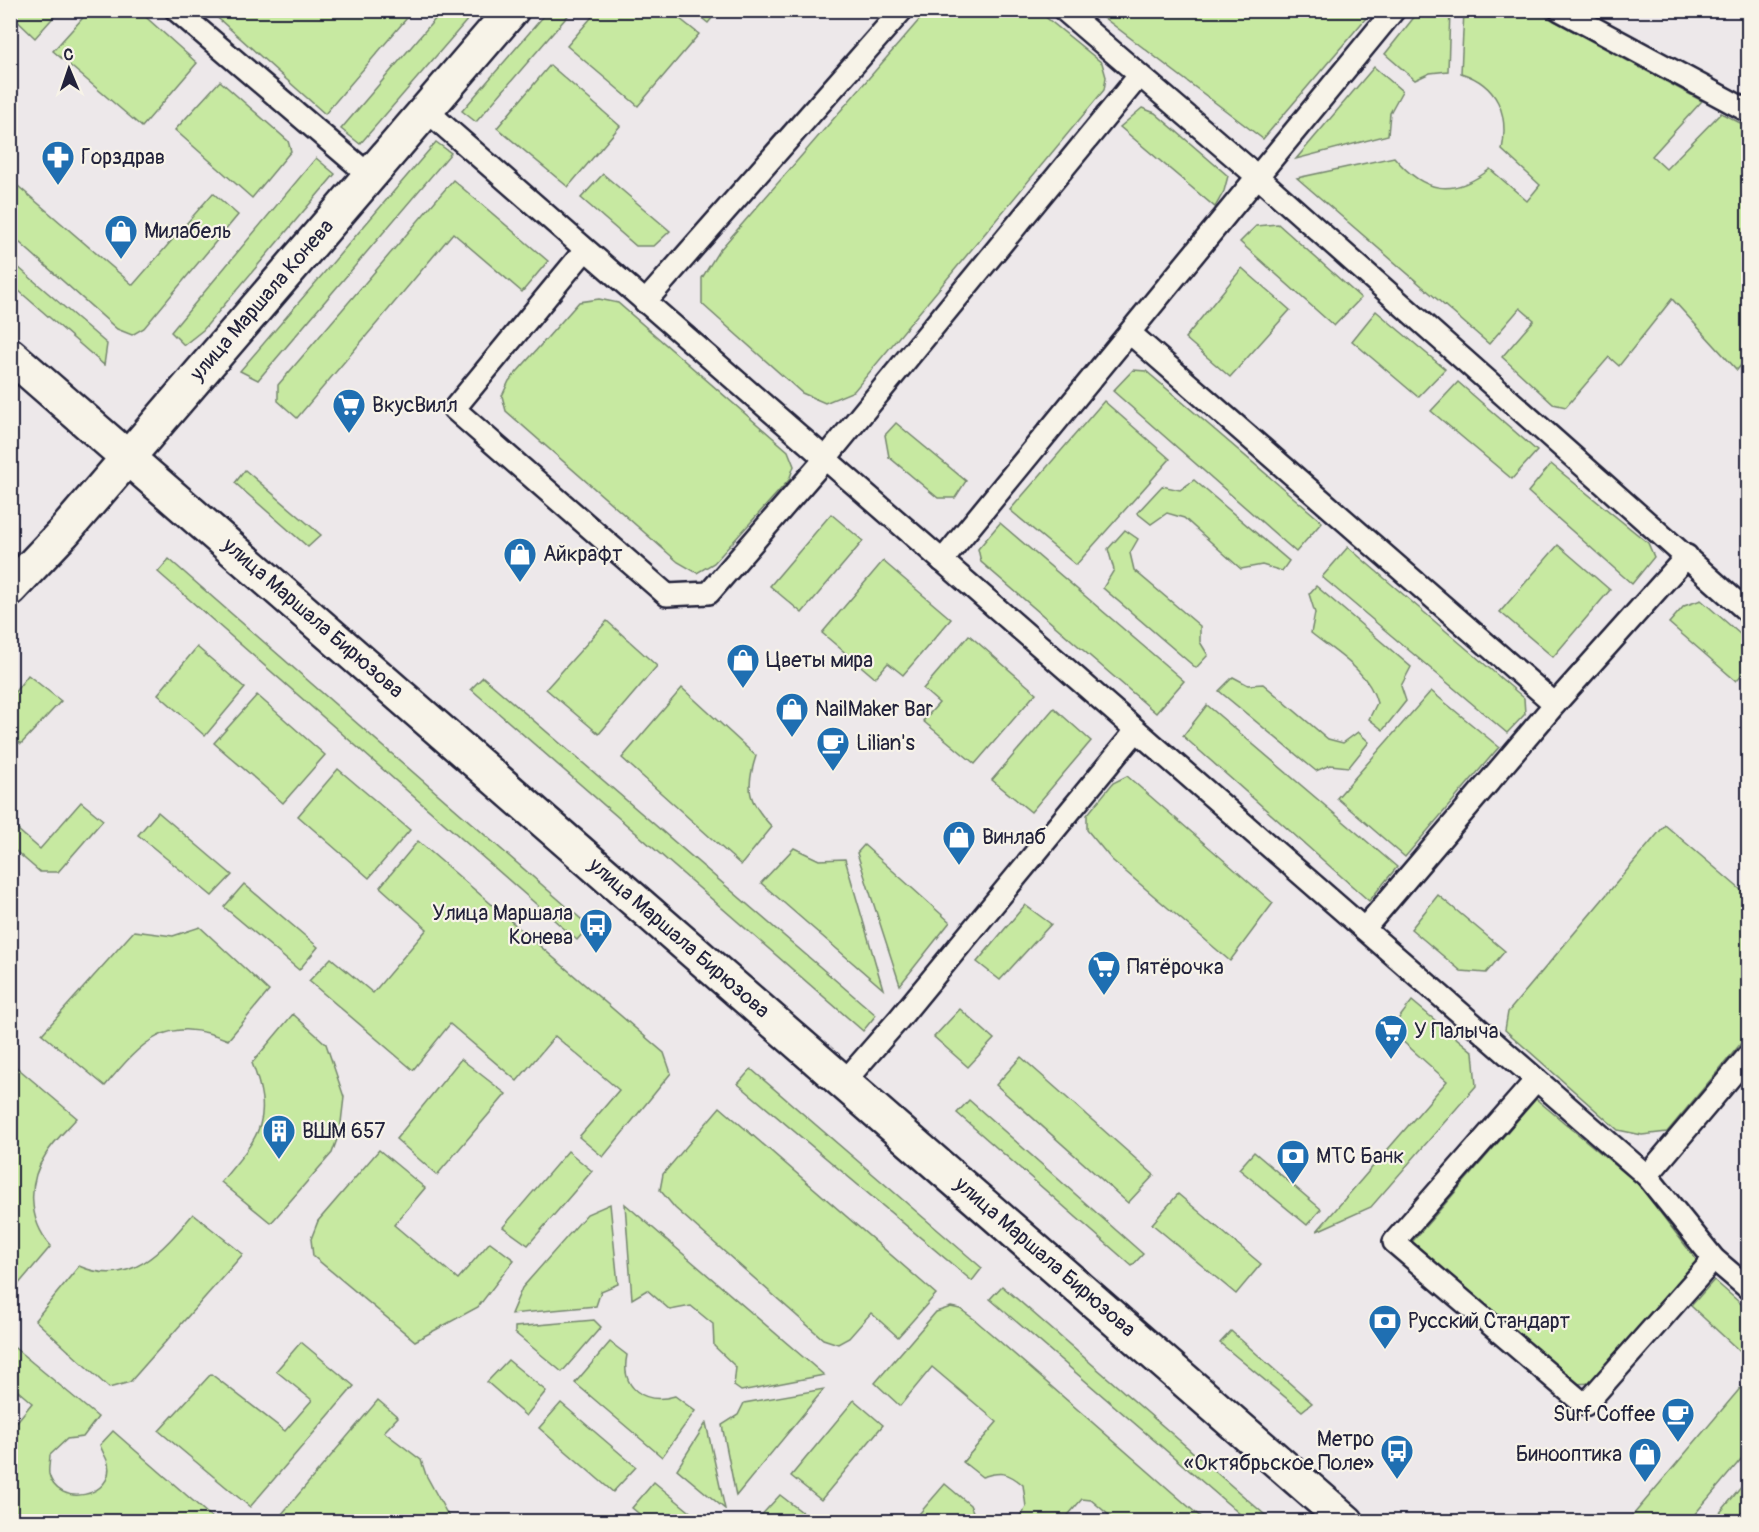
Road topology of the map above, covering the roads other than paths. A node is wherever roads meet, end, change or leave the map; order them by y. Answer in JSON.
{"nodes":[{"id":1,"x":176,"y":10,"type":"edge"},
{"id":2,"x":513,"y":10,"type":"edge"},
{"id":3,"x":903,"y":10,"type":"edge"},
{"id":4,"x":1064,"y":10,"type":"edge"},
{"id":5,"x":1394,"y":10,"type":"edge"},
{"id":6,"x":1560,"y":10,"type":"edge"},
{"id":7,"x":1138,"y":75,"type":"junction"},
{"id":8,"x":426,"y":110,"type":"junction"},
{"id":9,"x":1749,"y":111,"type":"edge"},
{"id":10,"x":369,"y":175,"type":"junction"},
{"id":11,"x":1258,"y":177,"type":"junction"},
{"id":12,"x":585,"y":250,"type":"junction"},
{"id":13,"x":645,"y":302,"type":"junction"},
{"id":14,"x":1130,"y":333,"type":"junction"},
{"id":15,"x":10,"y":355,"type":"edge"},
{"id":16,"x":128,"y":457,"type":"junction"},
{"id":17,"x":825,"y":459,"type":"junction"},
{"id":18,"x":1687,"y":556,"type":"junction"},
{"id":19,"x":942,"y":561,"type":"junction"},
{"id":20,"x":10,"y":589,"type":"edge"},
{"id":21,"x":1749,"y":612,"type":"edge"},
{"id":22,"x":1555,"y":704,"type":"junction"},
{"id":23,"x":1136,"y":731,"type":"junction"},
{"id":24,"x":1364,"y":929,"type":"junction"},
{"id":25,"x":1749,"y":1056,"type":"edge"},
{"id":26,"x":1536,"y":1080,"type":"junction"},
{"id":27,"x":844,"y":1082,"type":"junction"},
{"id":28,"x":1647,"y":1176,"type":"junction"},
{"id":29,"x":1714,"y":1259,"type":"junction"},
{"id":30,"x":1749,"y":1288,"type":"edge"},
{"id":31,"x":1347,"y":1521,"type":"edge"}],
"edges":[{"from":1,"to":10,"type":"lane"},
{"from":2,"to":8,"type":"main road","name":"улица Маршала Конева"},
{"from":3,"to":13,"type":"lane"},
{"from":4,"to":7,"type":"lane"},
{"from":5,"to":11,"type":"lane"},
{"from":6,"to":9,"type":"lane"},
{"from":7,"to":11,"type":"lane"},
{"from":7,"to":17,"type":"lane"},
{"from":8,"to":10,"type":"main road","name":"улица Маршала Конева"},
{"from":8,"to":12,"type":"lane"},
{"from":10,"to":16,"type":"main road","name":"улица Маршала Конева"},
{"from":11,"to":14,"type":"lane"},
{"from":11,"to":18,"type":"lane"},
{"from":12,"to":13,"type":"lane"},
{"from":12,"to":17,"type":"lane"},
{"from":13,"to":17,"type":"lane"},
{"from":14,"to":19,"type":"lane"},
{"from":14,"to":22,"type":"lane"},
{"from":15,"to":16,"type":"main road","name":"улица Маршала Бирюзова"},
{"from":16,"to":20,"type":"main road","name":"улица Маршала Конева"},
{"from":16,"to":27,"type":"main road","name":"улица Маршала Бирюзова"},
{"from":17,"to":19,"type":"lane"},
{"from":18,"to":21,"type":"lane"},
{"from":18,"to":22,"type":"lane"},
{"from":19,"to":23,"type":"lane"},
{"from":22,"to":24,"type":"lane"},
{"from":23,"to":24,"type":"lane"},
{"from":23,"to":27,"type":"lane"},
{"from":24,"to":26,"type":"lane"},
{"from":25,"to":28,"type":"lane"},
{"from":26,"to":28,"type":"lane"},
{"from":26,"to":29,"type":"lane"},
{"from":27,"to":31,"type":"main road","name":"улица Маршала Бирюзова"},
{"from":28,"to":29,"type":"lane"},
{"from":29,"to":30,"type":"lane"}]}
